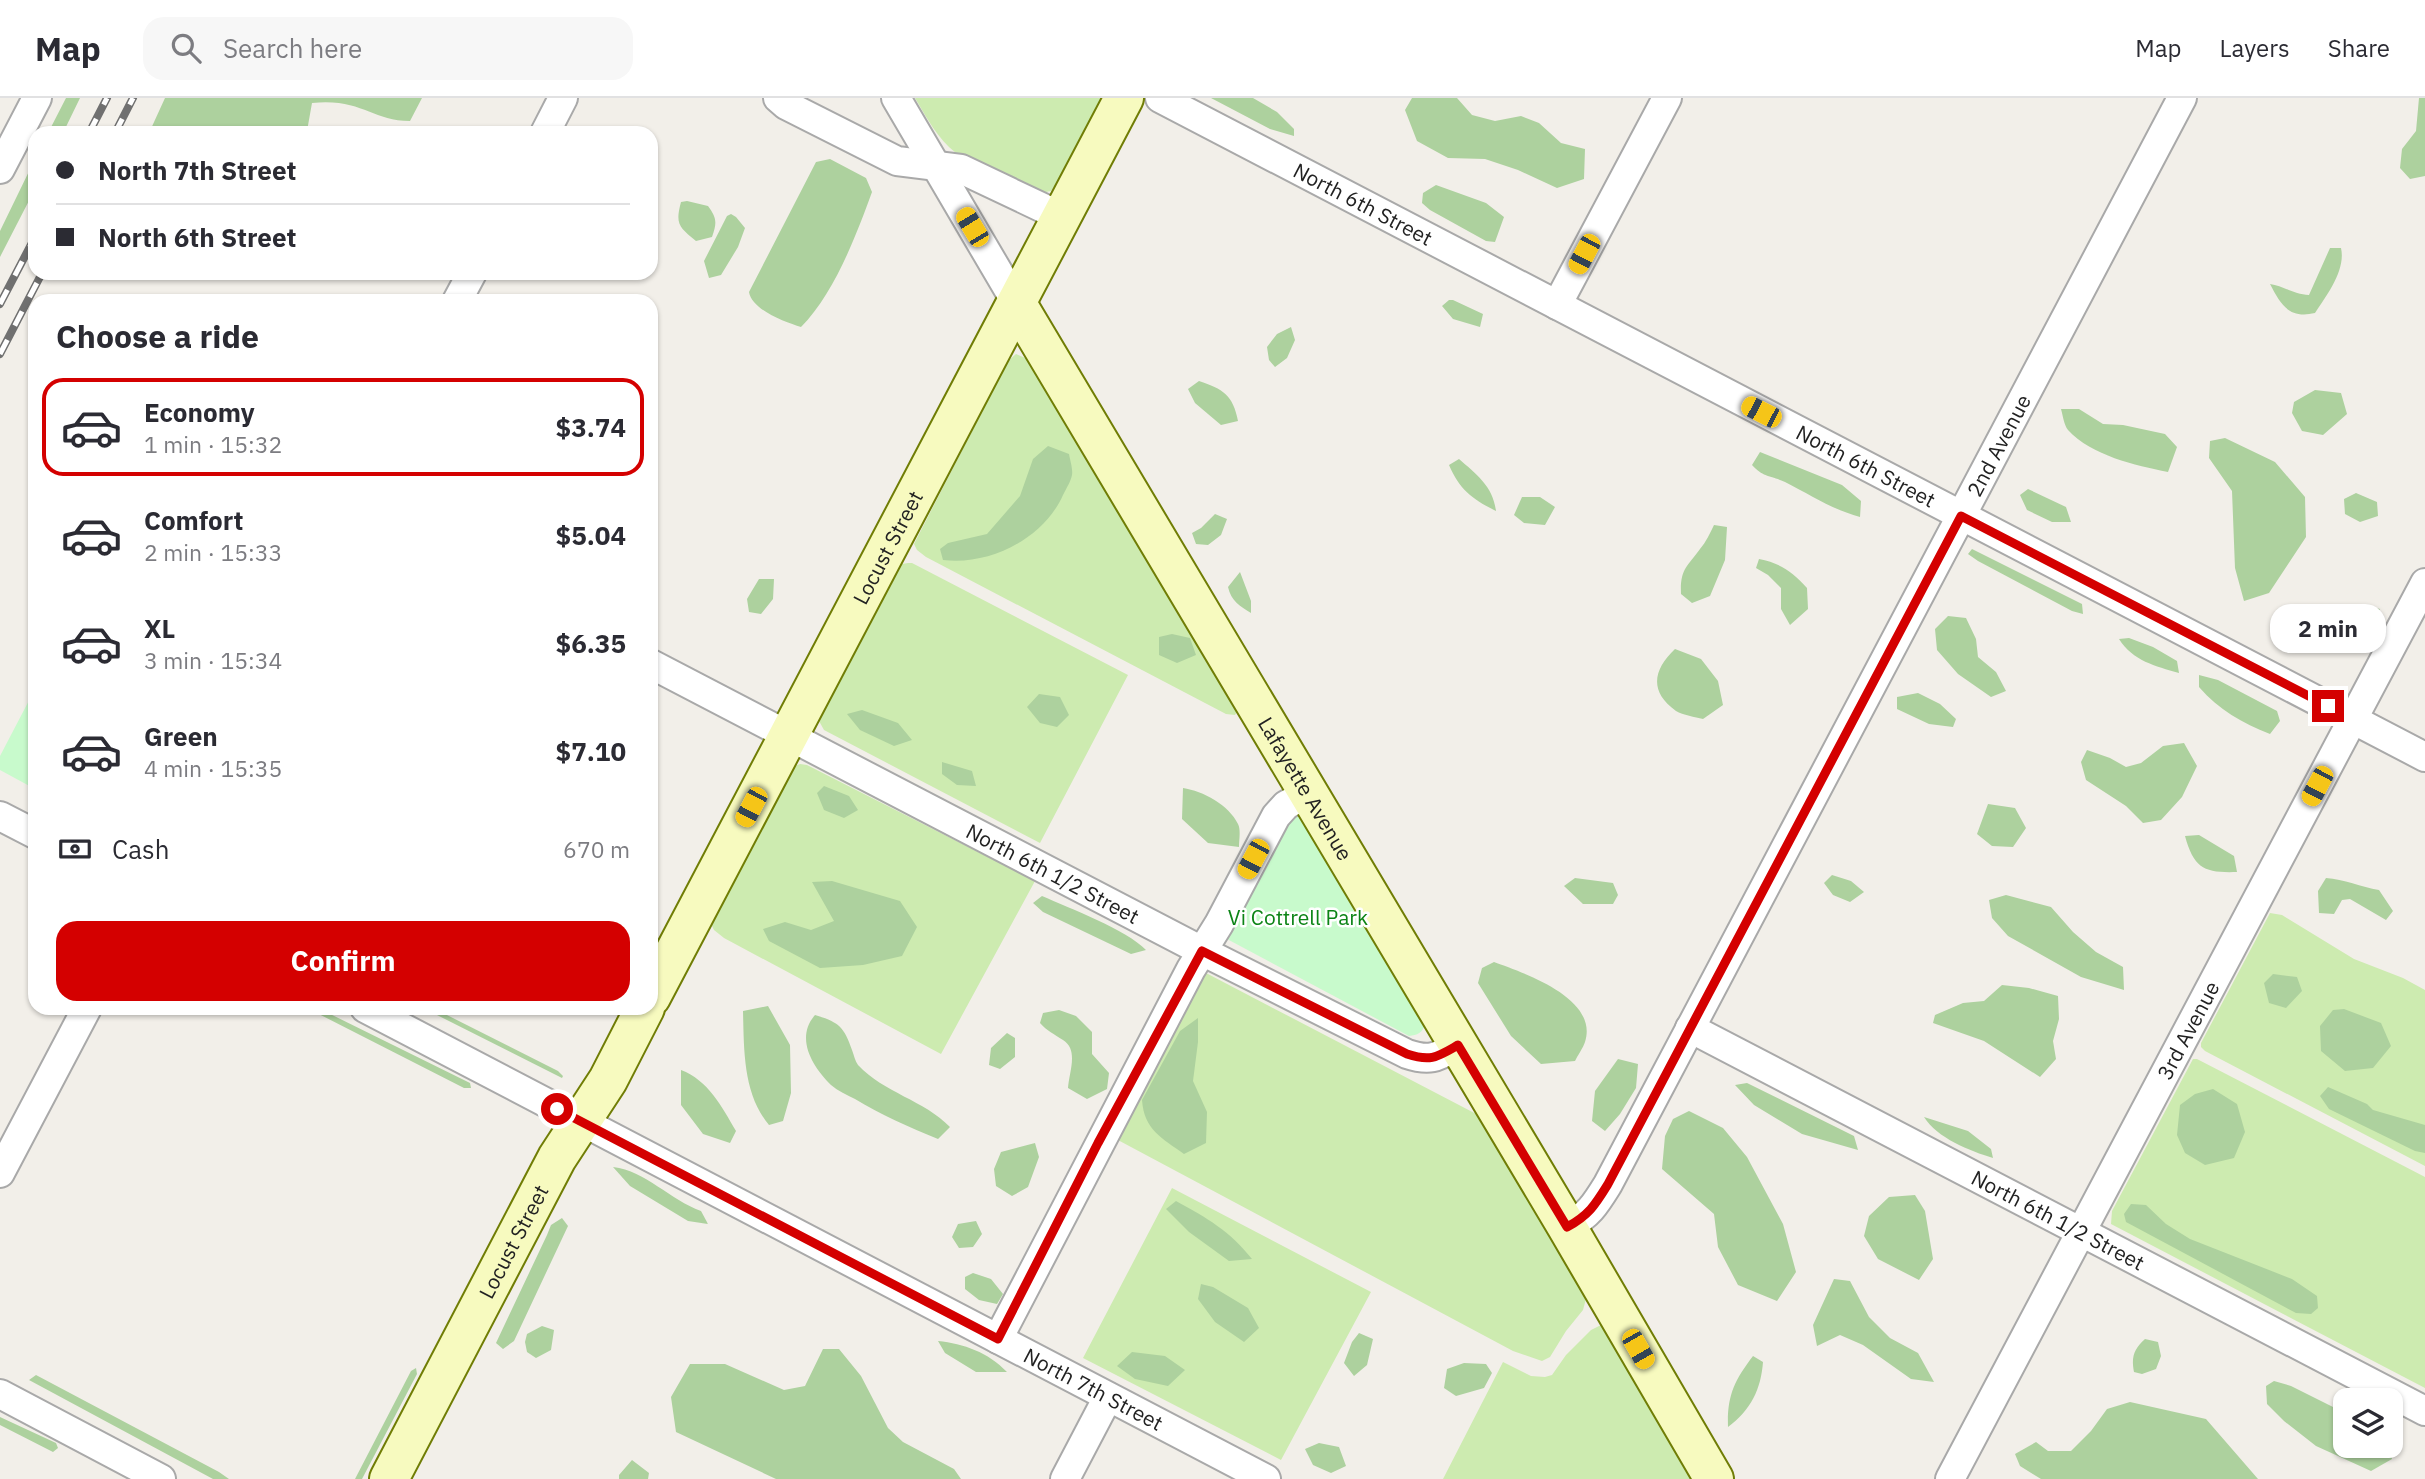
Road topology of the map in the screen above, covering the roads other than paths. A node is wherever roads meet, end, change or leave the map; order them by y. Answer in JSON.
{"nodes":[{"id":1,"x":37,"y":98,"type":"edge"},
{"id":2,"x":563,"y":98,"type":"edge"},
{"id":3,"x":778,"y":98,"type":"edge"},
{"id":4,"x":896,"y":98,"type":"edge"},
{"id":5,"x":1124,"y":98,"type":"edge"},
{"id":6,"x":1160,"y":98,"type":"edge"},
{"id":7,"x":1667,"y":98,"type":"edge"},
{"id":8,"x":2182,"y":98,"type":"edge"},
{"id":9,"x":549,"y":126,"type":"edge"},
{"id":10,"x":936,"y":167,"type":"junction"},
{"id":11,"x":0,"y":169,"type":"edge"},
{"id":12,"x":1062,"y":217,"type":"junction"},
{"id":13,"x":1017,"y":304,"type":"junction"},
{"id":14,"x":1557,"y":305,"type":"junction"},
{"id":15,"x":1961,"y":516,"type":"junction"},
{"id":16,"x":2425,"y":583,"type":"edge"},
{"id":17,"x":658,"y":668,"type":"edge"},
{"id":18,"x":2353,"y":719,"type":"junction"},
{"id":19,"x":789,"y":736,"type":"junction"},
{"id":20,"x":2425,"y":757,"type":"edge"},
{"id":21,"x":1308,"y":793,"type":"junction"},
{"id":22,"x":0,"y":816,"type":"edge"},
{"id":23,"x":28,"y":830,"type":"edge"},
{"id":24,"x":1202,"y":951,"type":"junction"},
{"id":25,"x":658,"y":984,"type":"edge"},
{"id":26,"x":83,"y":1015,"type":"edge"},
{"id":27,"x":378,"y":1015,"type":"edge"},
{"id":28,"x":641,"y":1015,"type":"edge"},
{"id":29,"x":1690,"y":1028,"type":"junction"},
{"id":30,"x":1458,"y":1045,"type":"junction"},
{"id":31,"x":581,"y":1121,"type":"junction"},
{"id":32,"x":0,"y":1173,"type":"edge"},
{"id":33,"x":1567,"y":1227,"type":"junction"},
{"id":34,"x":2081,"y":1231,"type":"junction"},
{"id":35,"x":998,"y":1339,"type":"junction"},
{"id":36,"x":0,"y":1394,"type":"edge"},
{"id":37,"x":1108,"y":1396,"type":"junction"},
{"id":38,"x":2425,"y":1411,"type":"edge"},
{"id":39,"x":161,"y":1479,"type":"edge"},
{"id":40,"x":389,"y":1479,"type":"edge"},
{"id":41,"x":1065,"y":1479,"type":"edge"},
{"id":42,"x":1266,"y":1479,"type":"edge"},
{"id":43,"x":1714,"y":1479,"type":"edge"},
{"id":44,"x":1950,"y":1479,"type":"edge"}],
"edges":[{"from":1,"to":11,"type":"street"},
{"from":2,"to":9,"type":"street"},
{"from":3,"to":10,"type":"street"},
{"from":4,"to":10,"type":"street","name":"Lafayette Avenue"},
{"from":5,"to":12,"type":"street","name":"Locust Street"},
{"from":6,"to":14,"type":"street","name":"North 6th Street"},
{"from":7,"to":14,"type":"street"},
{"from":8,"to":15,"type":"street","name":"2nd Avenue"},
{"from":10,"to":12,"type":"street"},
{"from":10,"to":13,"type":"street","name":"Lafayette Avenue"},
{"from":12,"to":13,"type":"street","name":"Locust Street"},
{"from":13,"to":19,"type":"street","name":"Locust Street"},
{"from":13,"to":21,"type":"street","name":"Lafayette Avenue"},
{"from":14,"to":15,"type":"street","name":"North 6th Street"},
{"from":15,"to":18,"type":"street","name":"North 6th Street"},
{"from":15,"to":29,"type":"street","name":"2nd Avenue"},
{"from":16,"to":18,"type":"street","name":"3rd Avenue"},
{"from":17,"to":19,"type":"street","name":"North 6th 1/2 Street"},
{"from":18,"to":20,"type":"street","name":"North 6th Street"},
{"from":18,"to":34,"type":"street","name":"3rd Avenue"},
{"from":19,"to":24,"type":"street","name":"North 6th 1/2 Street"},
{"from":19,"to":25,"type":"street","name":"Locust Street"},
{"from":21,"to":24,"type":"street"},
{"from":21,"to":30,"type":"street","name":"Lafayette Avenue"},
{"from":22,"to":23,"type":"street"},
{"from":24,"to":30,"type":"street","name":"North 6th 1/2 Street"},
{"from":24,"to":35,"type":"street"},
{"from":26,"to":32,"type":"street"},
{"from":27,"to":31,"type":"street","name":"North 7th Street"},
{"from":28,"to":31,"type":"street","name":"Locust Street"},
{"from":29,"to":33,"type":"street","name":"2nd Avenue"},
{"from":29,"to":34,"type":"street","name":"North 6th 1/2 Street"},
{"from":30,"to":33,"type":"street","name":"Lafayette Avenue"},
{"from":31,"to":35,"type":"street","name":"North 7th Street"},
{"from":31,"to":40,"type":"street","name":"Locust Street"},
{"from":33,"to":43,"type":"street","name":"Lafayette Avenue"},
{"from":34,"to":38,"type":"street","name":"North 6th 1/2 Street"},
{"from":34,"to":44,"type":"street","name":"3rd Avenue"},
{"from":35,"to":37,"type":"street","name":"North 7th Street"},
{"from":36,"to":39,"type":"street"},
{"from":37,"to":41,"type":"street"},
{"from":37,"to":42,"type":"street","name":"North 7th Street"}]}
